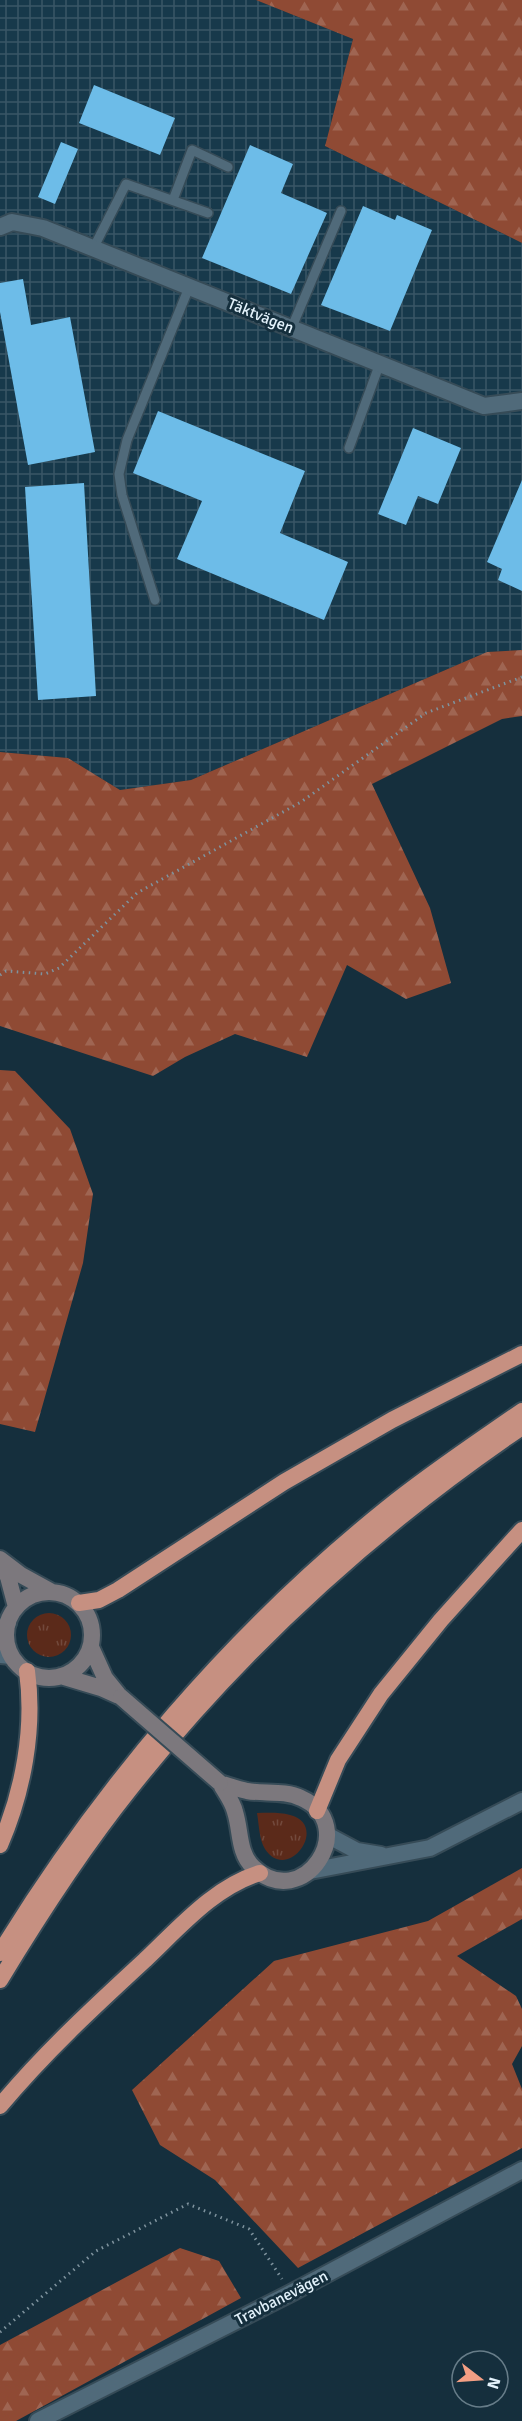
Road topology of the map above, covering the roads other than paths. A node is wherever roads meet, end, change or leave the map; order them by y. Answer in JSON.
{"nodes":[{"id":1,"x":228,"y":167,"type":"dead end"},
{"id":2,"x":173,"y":200,"type":"junction"},
{"id":3,"x":341,"y":211,"type":"dead end"},
{"id":4,"x":208,"y":213,"type":"dead end"},
{"id":5,"x":0,"y":226,"type":"edge"},
{"id":6,"x":94,"y":247,"type":"junction"},
{"id":7,"x":190,"y":285,"type":"junction"},
{"id":8,"x":292,"y":327,"type":"junction"},
{"id":9,"x":380,"y":363,"type":"junction"},
{"id":10,"x":522,"y":401,"type":"edge"},
{"id":11,"x":349,"y":448,"type":"dead end"},
{"id":12,"x":155,"y":600,"type":"dead end"},
{"id":13,"x":522,"y":1354,"type":"edge"},
{"id":14,"x":522,"y":1411,"type":"edge"},
{"id":15,"x":522,"y":1427,"type":"edge"},
{"id":16,"x":522,"y":1530,"type":"edge"},
{"id":17,"x":0,"y":1561,"type":"edge"},
{"id":18,"x":52,"y":1592,"type":"junction"},
{"id":19,"x":79,"y":1603,"type":"junction"},
{"id":20,"x":16,"y":1607,"type":"junction"},
{"id":21,"x":4,"y":1626,"type":"edge"},
{"id":22,"x":91,"y":1647,"type":"junction"},
{"id":23,"x":6,"y":1655,"type":"edge"},
{"id":24,"x":27,"y":1671,"type":"junction"},
{"id":25,"x":61,"y":1676,"type":"junction"},
{"id":26,"x":121,"y":1697,"type":"junction"},
{"id":27,"x":220,"y":1783,"type":"junction"},
{"id":28,"x":522,"y":1801,"type":"edge"},
{"id":29,"x":318,"y":1811,"type":"junction"},
{"id":30,"x":327,"y":1835,"type":"junction"},
{"id":31,"x":0,"y":1845,"type":"edge"},
{"id":32,"x":397,"y":1855,"type":"junction"},
{"id":33,"x":310,"y":1871,"type":"junction"},
{"id":34,"x":260,"y":1873,"type":"junction"},
{"id":35,"x":0,"y":1953,"type":"edge"},
{"id":36,"x":0,"y":1980,"type":"edge"},
{"id":37,"x":0,"y":2106,"type":"edge"},
{"id":38,"x":522,"y":2170,"type":"edge"},
{"id":39,"x":38,"y":2421,"type":"edge"}],
"edges":[{"from":1,"to":2,"type":"lane"},
{"from":2,"to":4,"type":"lane"},
{"from":2,"to":6,"type":"lane"},
{"from":3,"to":8,"type":"lane"},
{"from":5,"to":6,"type":"street","name":"Täktvägen"},
{"from":6,"to":7,"type":"street","name":"Täktvägen"},
{"from":7,"to":8,"type":"street","name":"Täktvägen"},
{"from":7,"to":12,"type":"lane"},
{"from":8,"to":9,"type":"street","name":"Täktvägen"},
{"from":9,"to":10,"type":"street","name":"Täktvägen"},
{"from":9,"to":11,"type":"lane"},
{"from":13,"to":19,"type":"highway"},
{"from":14,"to":35,"type":"highway"},
{"from":15,"to":36,"type":"highway"},
{"from":16,"to":29,"type":"highway"},
{"from":17,"to":18,"type":"main road"},
{"from":17,"to":20,"type":"main road"},
{"from":18,"to":19,"type":"main road"},
{"from":18,"to":20,"type":"main road"},
{"from":19,"to":22,"type":"main road"},
{"from":20,"to":21,"type":"main road"},
{"from":21,"to":23,"type":"main road"},
{"from":22,"to":25,"type":"main road"},
{"from":22,"to":26,"type":"main road"},
{"from":23,"to":24,"type":"main road"},
{"from":24,"to":25,"type":"main road"},
{"from":24,"to":31,"type":"highway"},
{"from":25,"to":26,"type":"main road"},
{"from":26,"to":27,"type":"main road","bridge":true},
{"from":27,"to":29,"type":"main road"},
{"from":27,"to":34,"type":"main road"},
{"from":28,"to":32,"type":"street"},
{"from":29,"to":30,"type":"main road"},
{"from":30,"to":32,"type":"street"},
{"from":30,"to":33,"type":"main road"},
{"from":32,"to":33,"type":"street"},
{"from":33,"to":34,"type":"main road"},
{"from":34,"to":37,"type":"highway"},
{"from":38,"to":39,"type":"street","name":"Travbanevägen"}]}
